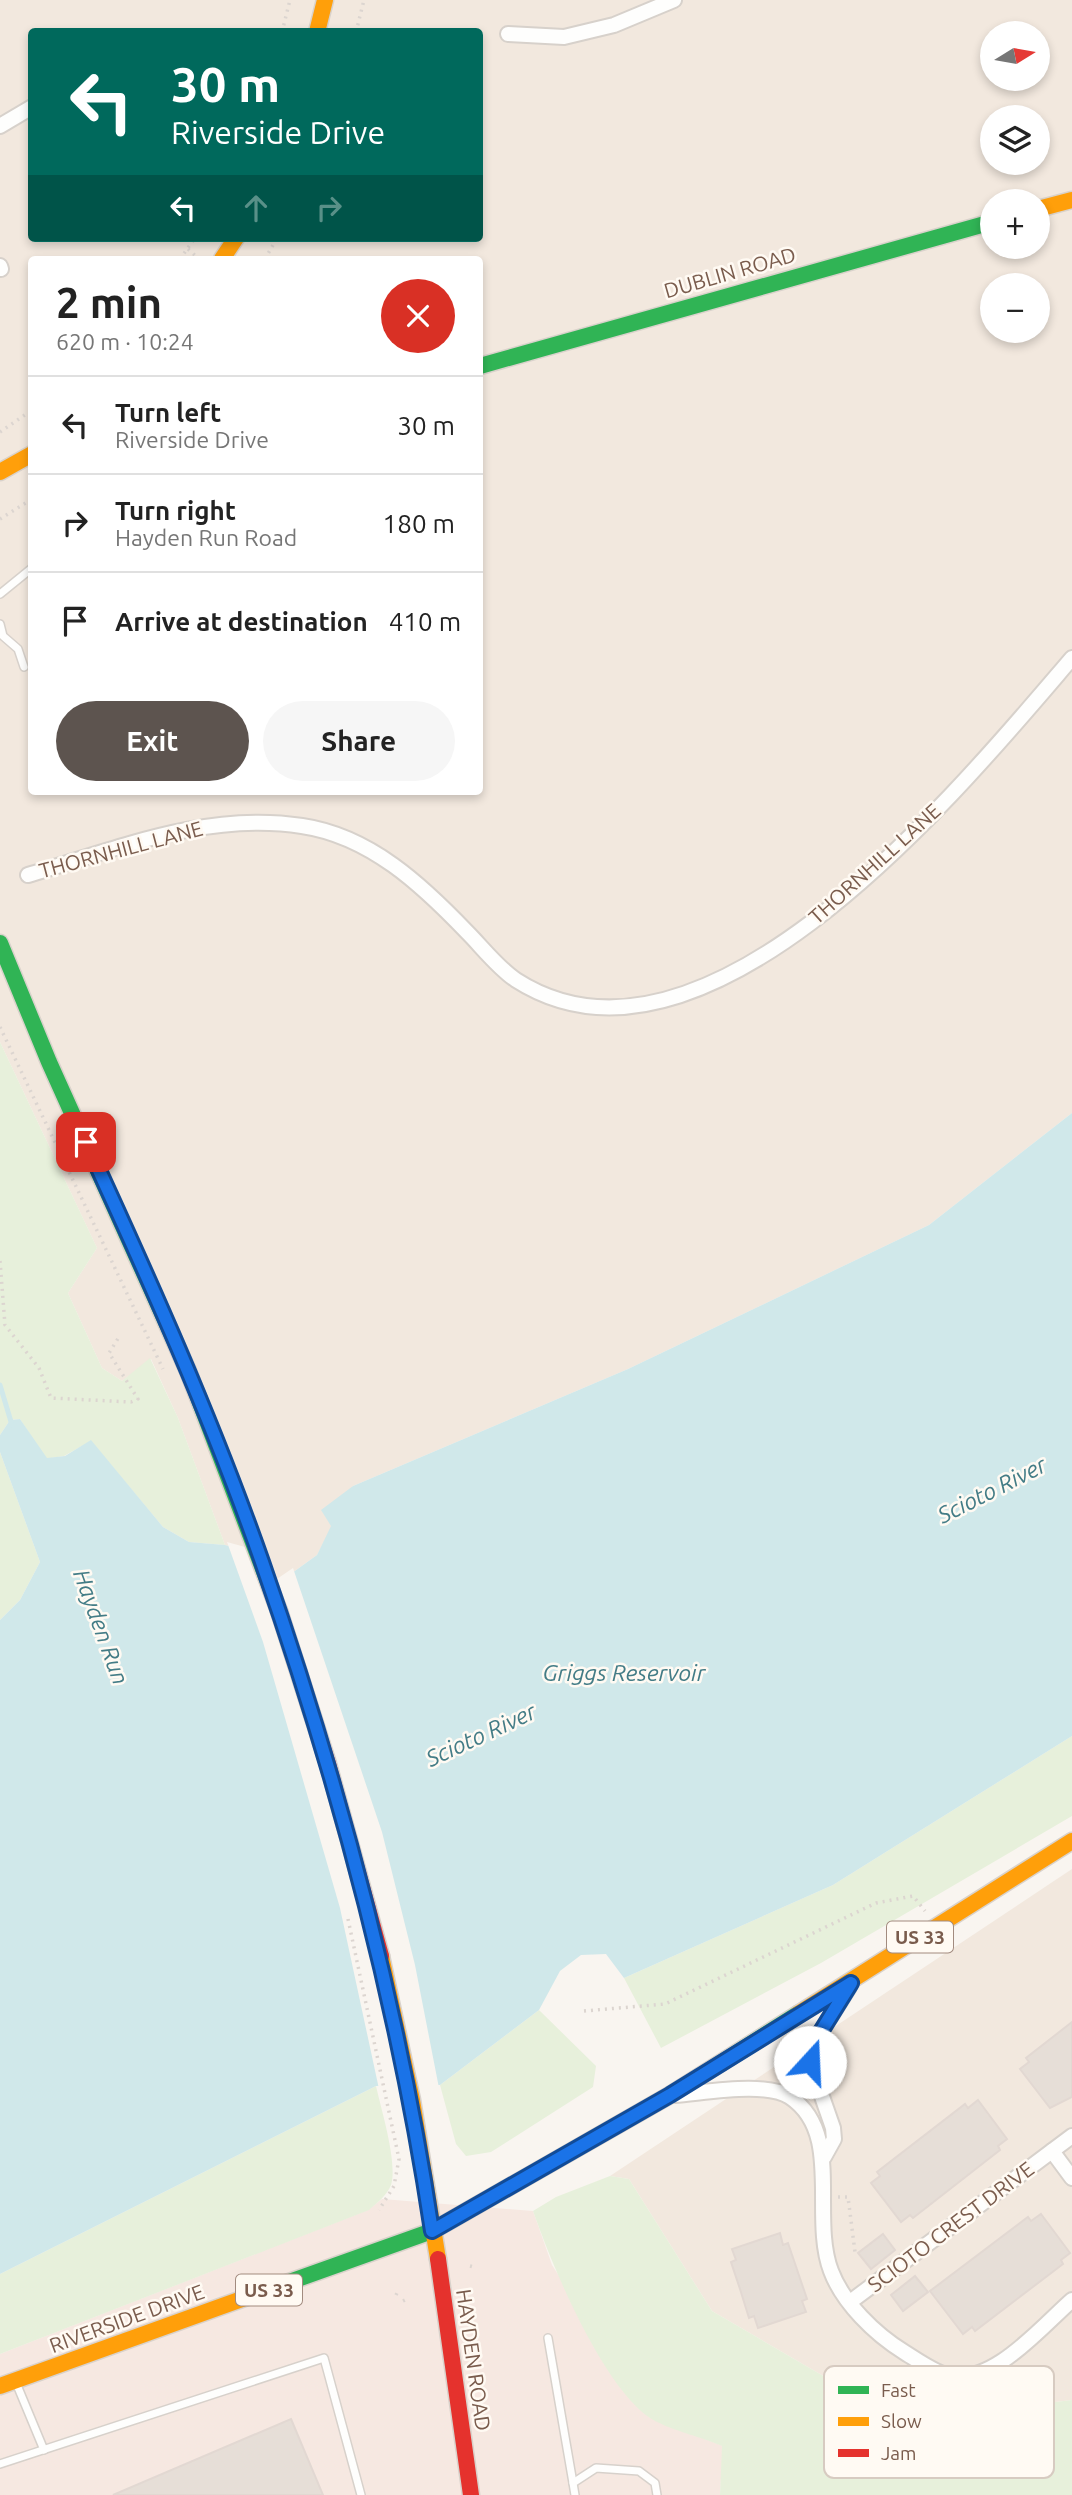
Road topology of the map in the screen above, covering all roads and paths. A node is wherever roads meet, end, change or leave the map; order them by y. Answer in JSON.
{"nodes":[{"id":1,"x":290,"y":0,"type":"edge"},
{"id":2,"x":325,"y":0,"type":"edge"},
{"id":3,"x":364,"y":0,"type":"edge"},
{"id":4,"x":674,"y":0,"type":"edge"},
{"id":5,"x":283,"y":28,"type":"edge"},
{"id":6,"x":318,"y":28,"type":"edge"},
{"id":7,"x":357,"y":28,"type":"edge"},
{"id":8,"x":508,"y":34,"type":"dead end"},
{"id":9,"x":28,"y":109,"type":"edge"},
{"id":10,"x":0,"y":126,"type":"edge"},
{"id":11,"x":1072,"y":200,"type":"edge"},
{"id":12,"x":1050,"y":206,"type":"edge"},
{"id":13,"x":980,"y":225,"type":"edge"},
{"id":14,"x":192,"y":242,"type":"edge"},
{"id":15,"x":188,"y":249,"type":"junction"},
{"id":16,"x":182,"y":256,"type":"edge"},
{"id":17,"x":196,"y":256,"type":"edge"},
{"id":18,"x":483,"y":365,"type":"edge"},
{"id":19,"x":28,"y":413,"type":"edge"},
{"id":20,"x":0,"y":432,"type":"edge"},
{"id":21,"x":28,"y":456,"type":"edge"},
{"id":22,"x":0,"y":472,"type":"edge"},
{"id":23,"x":28,"y":502,"type":"edge"},
{"id":24,"x":0,"y":519,"type":"edge"},
{"id":25,"x":28,"y":571,"type":"edge"},
{"id":26,"x":0,"y":594,"type":"edge"},
{"id":27,"x":0,"y":624,"type":"edge"},
{"id":28,"x":1072,"y":657,"type":"edge"},
{"id":29,"x":24,"y":667,"type":"dead end"},
{"id":30,"x":28,"y":875,"type":"dead end"},
{"id":31,"x":0,"y":943,"type":"edge"},
{"id":32,"x":0,"y":1027,"type":"edge"},
{"id":33,"x":0,"y":1038,"type":"edge"},
{"id":34,"x":7,"y":1042,"type":"junction"},
{"id":35,"x":0,"y":1261,"type":"edge"},
{"id":36,"x":119,"y":1337,"type":"dead end"},
{"id":37,"x":166,"y":1376,"type":"dead end"},
{"id":38,"x":1072,"y":1841,"type":"edge"},
{"id":39,"x":346,"y":1909,"type":"dead end"},
{"id":40,"x":936,"y":1927,"type":"junction"},
{"id":41,"x":851,"y":1983,"type":"junction"},
{"id":42,"x":584,"y":2011,"type":"dead end"},
{"id":43,"x":670,"y":2095,"type":"junction"},
{"id":44,"x":1072,"y":2136,"type":"edge"},
{"id":45,"x":1052,"y":2151,"type":"junction"},
{"id":46,"x":824,"y":2157,"type":"junction"},
{"id":47,"x":1072,"y":2178,"type":"edge"},
{"id":48,"x":379,"y":2210,"type":"dead end"},
{"id":49,"x":432,"y":2231,"type":"junction"},
{"id":50,"x":1072,"y":2300,"type":"edge"},
{"id":51,"x":850,"y":2302,"type":"junction"},
{"id":52,"x":548,"y":2339,"type":"dead end"},
{"id":53,"x":930,"y":2366,"type":"edge"},
{"id":54,"x":996,"y":2366,"type":"edge"},
{"id":55,"x":8,"y":2383,"type":"edge"},
{"id":56,"x":44,"y":2450,"type":"junction"},
{"id":57,"x":0,"y":2463,"type":"edge"},
{"id":58,"x":573,"y":2483,"type":"junction"},
{"id":59,"x":361,"y":2495,"type":"edge"},
{"id":60,"x":471,"y":2495,"type":"edge"},
{"id":61,"x":575,"y":2495,"type":"edge"},
{"id":62,"x":657,"y":2495,"type":"edge"}],
"edges":[{"from":1,"to":5,"type":"path"},
{"from":2,"to":6,"type":"main road"},
{"from":3,"to":7,"type":"path"},
{"from":4,"to":8,"type":"street"},
{"from":9,"to":10,"type":"street"},
{"from":11,"to":12,"type":"main road"},
{"from":13,"to":18,"type":"main road","name":"DUBLIN ROAD"},
{"from":14,"to":15,"type":"path"},
{"from":15,"to":16,"type":"path"},
{"from":15,"to":17,"type":"path"},
{"from":19,"to":20,"type":"path"},
{"from":21,"to":22,"type":"main road"},
{"from":23,"to":24,"type":"path"},
{"from":25,"to":26,"type":"lane"},
{"from":27,"to":29,"type":"lane"},
{"from":28,"to":30,"type":"street","name":"THORNHILL LANE"},
{"from":31,"to":49,"type":"main road","name":"HAYDEN ROAD"},
{"from":32,"to":34,"type":"path"},
{"from":33,"to":34,"type":"path"},
{"from":34,"to":37,"type":"path"},
{"from":35,"to":36,"type":"path"},
{"from":38,"to":40,"type":"main road","name":"RIVERSIDE DRIVE","number":"US 33"},
{"from":39,"to":48,"type":"path"},
{"from":40,"to":41,"type":"main road","name":"RIVERSIDE DRIVE","number":"US 33"},
{"from":40,"to":42,"type":"path"},
{"from":41,"to":43,"type":"main road","name":"RIVERSIDE DRIVE","number":"US 33"},
{"from":41,"to":46,"type":"street","name":"SCIOTO CREST DRIVE"},
{"from":43,"to":46,"type":"street","name":"SCIOTO CREST DRIVE"},
{"from":43,"to":49,"type":"main road","name":"RIVERSIDE DRIVE","number":"US 33"},
{"from":44,"to":45,"type":"street","name":"SCIOTO CREST DRIVE"},
{"from":45,"to":47,"type":"street"},
{"from":45,"to":51,"type":"street","name":"SCIOTO CREST DRIVE"},
{"from":46,"to":51,"type":"street","name":"SCIOTO CREST DRIVE"},
{"from":49,"to":55,"type":"main road","name":"RIVERSIDE DRIVE","number":"US 33"},
{"from":49,"to":60,"type":"main road","name":"HAYDEN ROAD"},
{"from":50,"to":54,"type":"street"},
{"from":51,"to":53,"type":"street"},
{"from":52,"to":58,"type":"lane"},
{"from":55,"to":56,"type":"lane"},
{"from":56,"to":57,"type":"lane"},
{"from":56,"to":59,"type":"lane"},
{"from":58,"to":61,"type":"lane"},
{"from":58,"to":62,"type":"lane"}]}
